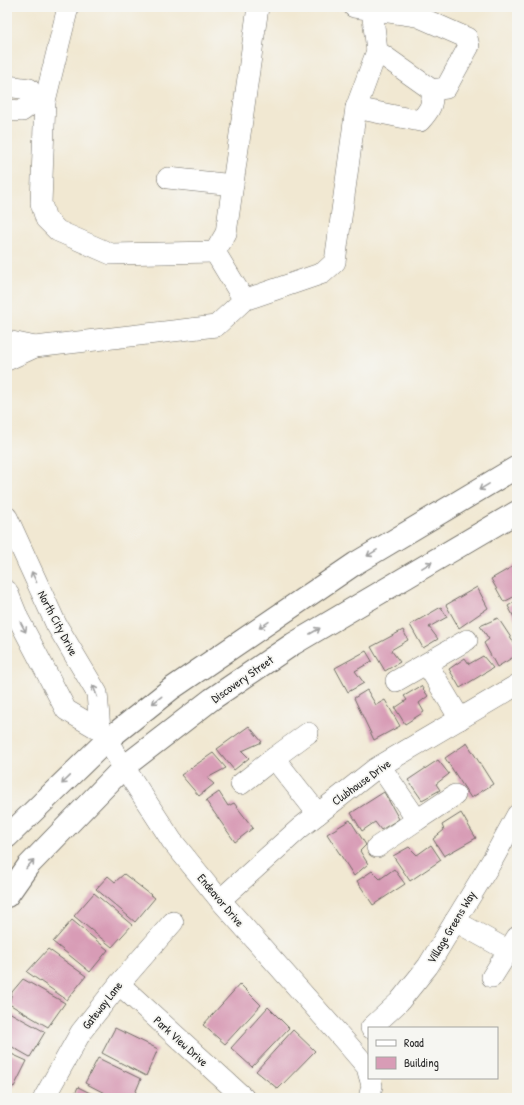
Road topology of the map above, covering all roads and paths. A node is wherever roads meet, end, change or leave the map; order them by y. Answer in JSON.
{"nodes":[{"id":1,"x":68,"y":7,"type":"edge"},
{"id":2,"x":258,"y":7,"type":"edge"},
{"id":3,"x":366,"y":8,"type":"edge"},
{"id":4,"x":377,"y":51,"type":"junction"},
{"id":5,"x":7,"y":86,"type":"edge"},
{"id":6,"x":432,"y":90,"type":"junction"},
{"id":7,"x":41,"y":101,"type":"junction"},
{"id":8,"x":356,"y":108,"type":"junction"},
{"id":9,"x":7,"y":110,"type":"edge"},
{"id":10,"x":168,"y":178,"type":"dead end"},
{"id":11,"x":233,"y":185,"type":"junction"},
{"id":12,"x":215,"y":252,"type":"junction"},
{"id":13,"x":244,"y":300,"type":"junction"},
{"id":14,"x":7,"y":341,"type":"edge"},
{"id":15,"x":35,"y":347,"type":"junction"},
{"id":16,"x":7,"y":360,"type":"edge"},
{"id":17,"x":517,"y":467,"type":"edge"},
{"id":18,"x":517,"y":512,"type":"edge"},
{"id":19,"x":7,"y":517,"type":"edge"},
{"id":20,"x":7,"y":591,"type":"edge"},
{"id":21,"x":466,"y":640,"type":"dead end"},
{"id":22,"x":427,"y":664,"type":"junction"},
{"id":23,"x":396,"y":682,"type":"dead end"},
{"id":24,"x":517,"y":685,"type":"edge"},
{"id":25,"x":460,"y":719,"type":"junction"},
{"id":26,"x":308,"y":732,"type":"dead end"},
{"id":27,"x":104,"y":735,"type":"junction"},
{"id":28,"x":274,"y":758,"type":"junction"},
{"id":29,"x":380,"y":766,"type":"junction"},
{"id":30,"x":124,"y":767,"type":"junction"},
{"id":31,"x":241,"y":784,"type":"dead end"},
{"id":32,"x":455,"y":795,"type":"dead end"},
{"id":33,"x":318,"y":814,"type":"junction"},
{"id":34,"x":517,"y":815,"type":"edge"},
{"id":35,"x":417,"y":820,"type":"junction"},
{"id":36,"x":7,"y":837,"type":"edge"},
{"id":37,"x":377,"y":847,"type":"dead end"},
{"id":38,"x":7,"y":896,"type":"edge"},
{"id":39,"x":220,"y":900,"type":"junction"},
{"id":40,"x":455,"y":921,"type":"junction"},
{"id":41,"x":173,"y":922,"type":"dead end"},
{"id":42,"x":513,"y":944,"type":"edge"},
{"id":43,"x":492,"y":977,"type":"dead end"},
{"id":44,"x":119,"y":984,"type":"junction"},
{"id":45,"x":372,"y":1027,"type":"edge"},
{"id":46,"x":368,"y":1031,"type":"edge"},
{"id":47,"x":350,"y":1047,"type":"junction"},
{"id":48,"x":368,"y":1071,"type":"edge"},
{"id":49,"x":370,"y":1079,"type":"edge"},
{"id":50,"x":44,"y":1098,"type":"edge"},
{"id":51,"x":244,"y":1098,"type":"edge"},
{"id":52,"x":369,"y":1098,"type":"edge"}],
"edges":[{"from":1,"to":7,"type":"street"},
{"from":2,"to":11,"type":"street"},
{"from":3,"to":4,"type":"street"},
{"from":3,"to":6,"type":"street"},
{"from":4,"to":6,"type":"street"},
{"from":4,"to":8,"type":"street"},
{"from":5,"to":7,"type":"street"},
{"from":6,"to":8,"type":"street"},
{"from":7,"to":9,"type":"street"},
{"from":7,"to":12,"type":"street"},
{"from":8,"to":13,"type":"street"},
{"from":10,"to":11,"type":"street"},
{"from":11,"to":12,"type":"street"},
{"from":12,"to":13,"type":"street"},
{"from":13,"to":15,"type":"street"},
{"from":14,"to":15,"type":"street"},
{"from":15,"to":16,"type":"street"},
{"from":17,"to":27,"type":"main road","one_way":true},
{"from":30,"to":18,"type":"main road","name":"Discovery Street","one_way":true},
{"from":27,"to":19,"type":"street","name":"North City Drive","one_way":true},
{"from":20,"to":27,"type":"street","one_way":true},
{"from":21,"to":22,"type":"street"},
{"from":22,"to":23,"type":"street"},
{"from":22,"to":25,"type":"street"},
{"from":24,"to":25,"type":"street","name":"Clubhouse Drive"},
{"from":25,"to":29,"type":"street","name":"Clubhouse Drive"},
{"from":26,"to":28,"type":"street"},
{"from":27,"to":30,"type":"street","name":"Endeavor Drive"},
{"from":27,"to":36,"type":"main road","one_way":true},
{"from":28,"to":31,"type":"street"},
{"from":28,"to":33,"type":"street"},
{"from":29,"to":33,"type":"street","name":"Clubhouse Drive"},
{"from":29,"to":35,"type":"street"},
{"from":38,"to":30,"type":"main road","name":"Discovery Street","one_way":true},
{"from":30,"to":39,"type":"street","name":"Endeavor Drive"},
{"from":32,"to":35,"type":"street"},
{"from":33,"to":39,"type":"street","name":"Clubhouse Drive"},
{"from":34,"to":40,"type":"street","name":"Village Greens Way"},
{"from":35,"to":37,"type":"street"},
{"from":39,"to":47,"type":"street","name":"Endeavor Drive"},
{"from":40,"to":42,"type":"street"},
{"from":40,"to":45,"type":"street","name":"Village Greens Way"},
{"from":41,"to":44,"type":"street","name":"Gateway Lane"},
{"from":42,"to":43,"type":"street"},
{"from":44,"to":50,"type":"street","name":"Gateway Lane"},
{"from":44,"to":51,"type":"street","name":"Park View Drive"},
{"from":46,"to":47,"type":"street","name":"Village Greens Way"},
{"from":47,"to":48,"type":"street","name":"Endeavor Drive"},
{"from":49,"to":52,"type":"street"}]}
